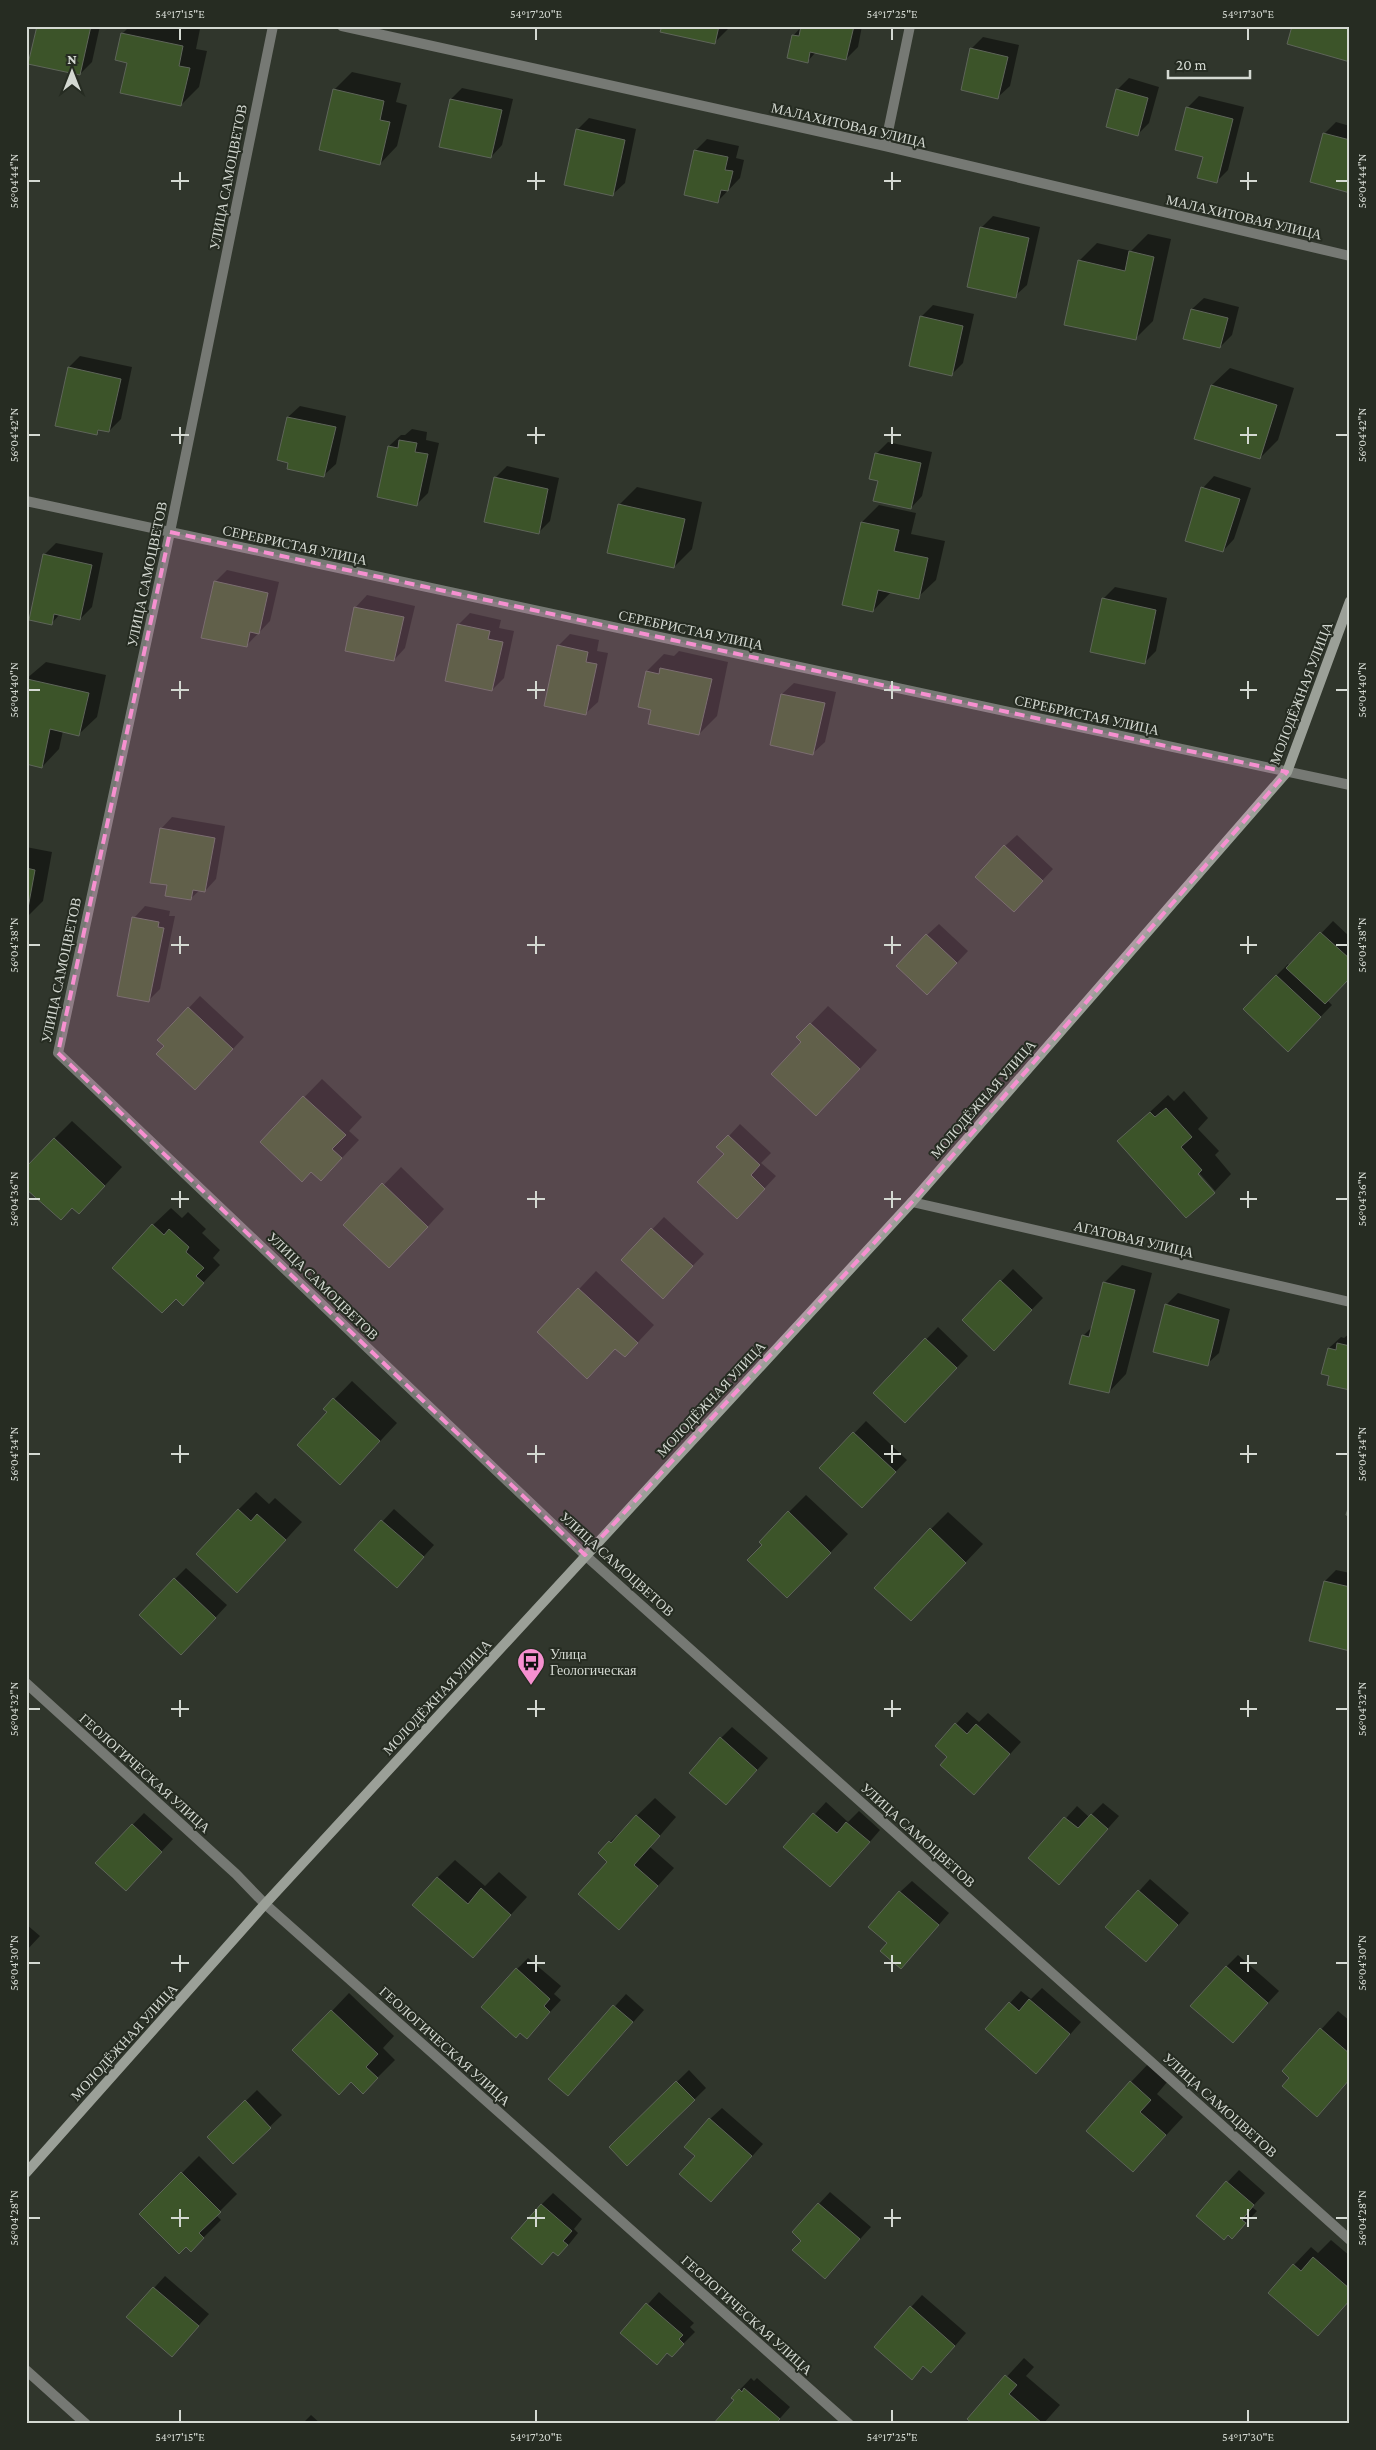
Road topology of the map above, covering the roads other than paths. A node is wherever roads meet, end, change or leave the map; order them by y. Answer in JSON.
{"nodes":[{"id":1,"x":272,"y":26,"type":"edge"},
{"id":2,"x":342,"y":26,"type":"edge"},
{"id":3,"x":910,"y":26,"type":"edge"},
{"id":4,"x":885,"y":146,"type":"junction"},
{"id":5,"x":1350,"y":256,"type":"edge"},
{"id":6,"x":26,"y":501,"type":"edge"},
{"id":7,"x":170,"y":532,"type":"junction"},
{"id":8,"x":1350,"y":601,"type":"edge"},
{"id":9,"x":1287,"y":772,"type":"junction"},
{"id":10,"x":1350,"y":785,"type":"edge"},
{"id":11,"x":912,"y":1202,"type":"junction"},
{"id":12,"x":1350,"y":1302,"type":"edge"},
{"id":13,"x":585,"y":1555,"type":"junction"},
{"id":14,"x":26,"y":1683,"type":"edge"},
{"id":15,"x":265,"y":1904,"type":"junction"},
{"id":16,"x":26,"y":2173,"type":"edge"},
{"id":17,"x":1350,"y":2240,"type":"edge"},
{"id":18,"x":26,"y":2370,"type":"edge"},
{"id":19,"x":86,"y":2424,"type":"edge"},
{"id":20,"x":849,"y":2424,"type":"edge"}],
"edges":[{"from":1,"to":7,"type":"street","name":"УЛИЦА САМОЦВЕТОВ"},
{"from":2,"to":4,"type":"street","name":"МАЛАХИТОВАЯ УЛИЦА"},
{"from":3,"to":4,"type":"street"},
{"from":4,"to":5,"type":"street","name":"МАЛАХИТОВАЯ УЛИЦА"},
{"from":6,"to":7,"type":"street","name":"СЕРЕБРИСТАЯ УЛИЦА"},
{"from":7,"to":9,"type":"street","name":"СЕРЕБРИСТАЯ УЛИЦА"},
{"from":7,"to":13,"type":"street","name":"УЛИЦА САМОЦВЕТОВ"},
{"from":8,"to":9,"type":"street","name":"МОЛОДЁЖНАЯ УЛИЦА"},
{"from":9,"to":10,"type":"street","name":"СЕРЕБРИСТАЯ УЛИЦА"},
{"from":9,"to":11,"type":"street","name":"МОЛОДЁЖНАЯ УЛИЦА"},
{"from":11,"to":12,"type":"street","name":"АГАТОВАЯ УЛИЦА"},
{"from":11,"to":13,"type":"street","name":"МОЛОДЁЖНАЯ УЛИЦА"},
{"from":13,"to":15,"type":"street","name":"МОЛОДЁЖНАЯ УЛИЦА"},
{"from":13,"to":17,"type":"street","name":"УЛИЦА САМОЦВЕТОВ"},
{"from":14,"to":15,"type":"street","name":"ГЕОЛОГИЧЕСКАЯ УЛИЦА"},
{"from":15,"to":16,"type":"street","name":"МОЛОДЁЖНАЯ УЛИЦА"},
{"from":15,"to":20,"type":"street","name":"ГЕОЛОГИЧЕСКАЯ УЛИЦА"},
{"from":18,"to":19,"type":"street"}]}
